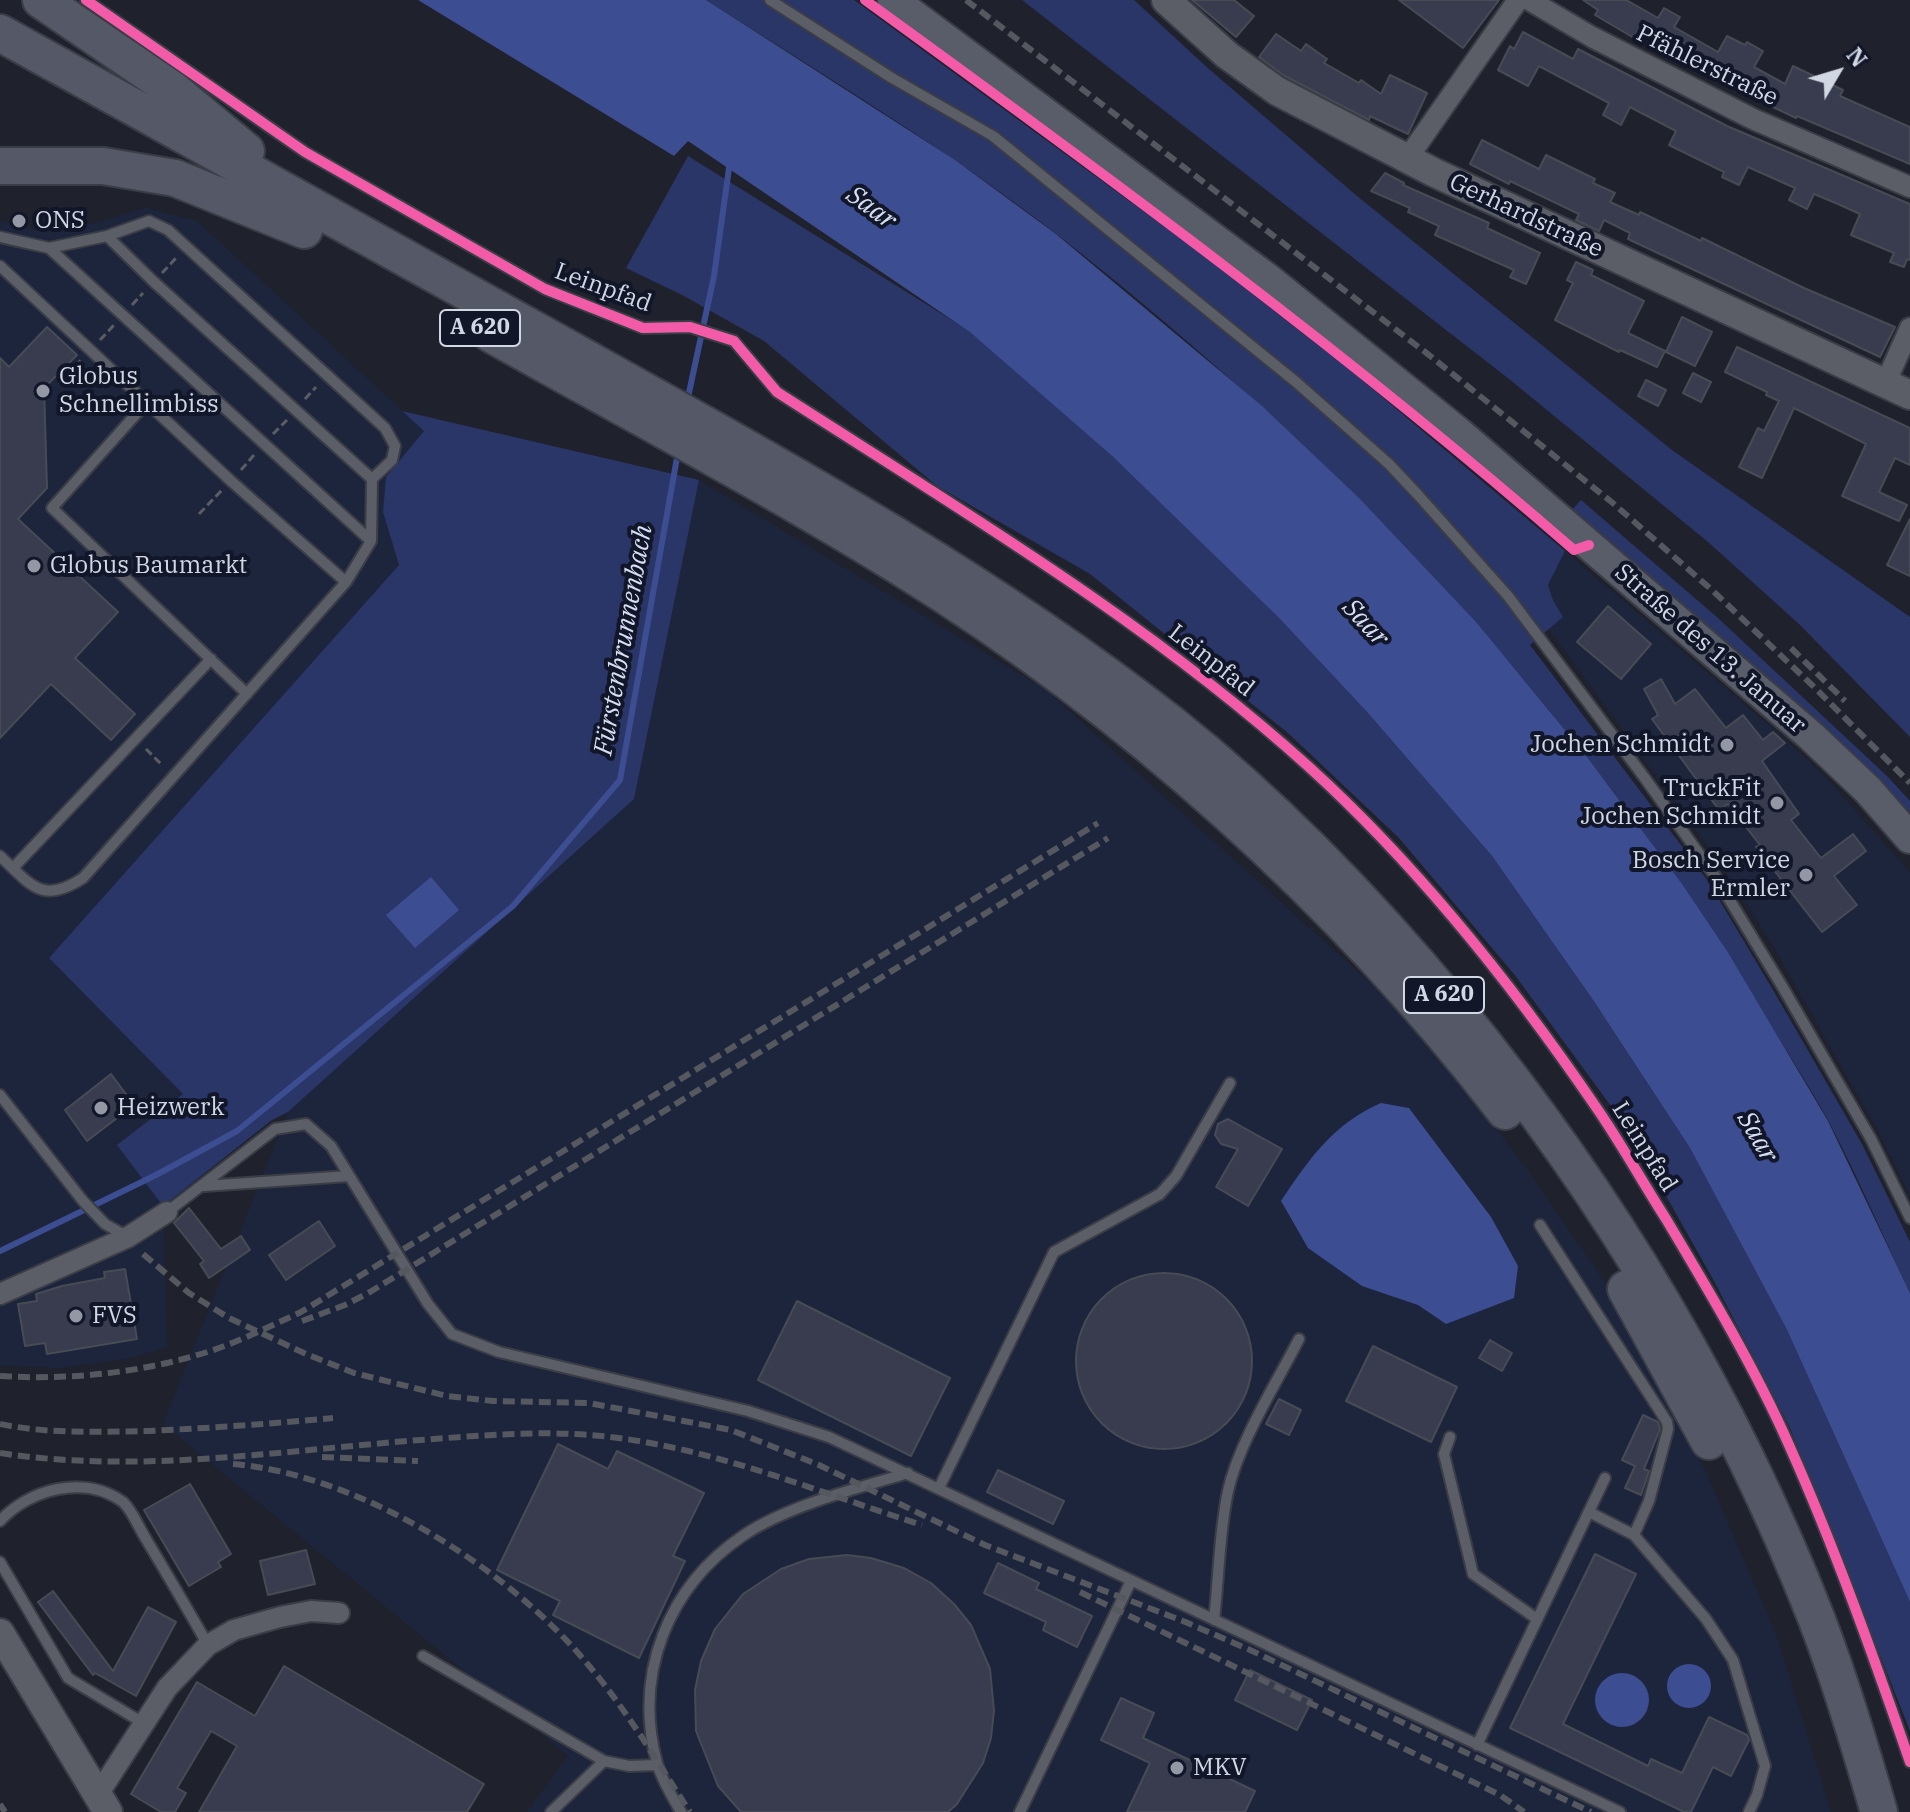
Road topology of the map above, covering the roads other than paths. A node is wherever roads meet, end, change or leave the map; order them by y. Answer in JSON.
{"nodes":[{"id":1,"x":41,"y":0,"type":"edge"},
{"id":2,"x":86,"y":0,"type":"edge"},
{"id":3,"x":770,"y":0,"type":"edge"},
{"id":4,"x":893,"y":0,"type":"edge"},
{"id":5,"x":1166,"y":0,"type":"edge"},
{"id":6,"x":1518,"y":0,"type":"edge"},
{"id":7,"x":1529,"y":0,"type":"edge"},
{"id":8,"x":0,"y":33,"type":"edge"},
{"id":9,"x":0,"y":61,"type":"edge"},
{"id":10,"x":1407,"y":159,"type":"junction"},
{"id":11,"x":0,"y":166,"type":"edge"},
{"id":12,"x":1910,"y":187,"type":"edge"},
{"id":13,"x":310,"y":219,"type":"junction"},
{"id":14,"x":107,"y":236,"type":"junction"},
{"id":15,"x":0,"y":237,"type":"edge"},
{"id":16,"x":49,"y":248,"type":"junction"},
{"id":17,"x":0,"y":266,"type":"edge"},
{"id":18,"x":1910,"y":328,"type":"edge"},
{"id":19,"x":1898,"y":389,"type":"edge"},
{"id":20,"x":146,"y":403,"type":"junction"},
{"id":21,"x":705,"y":439,"type":"junction"},
{"id":22,"x":372,"y":479,"type":"junction"},
{"id":23,"x":371,"y":541,"type":"junction"},
{"id":24,"x":346,"y":582,"type":"junction"},
{"id":25,"x":211,"y":659,"type":"junction"},
{"id":26,"x":247,"y":694,"type":"junction"},
{"id":27,"x":1910,"y":838,"type":"edge"},
{"id":28,"x":0,"y":856,"type":"edge"},
{"id":29,"x":13,"y":868,"type":"junction"},
{"id":30,"x":1230,"y":1083,"type":"dead end"},
{"id":31,"x":0,"y":1095,"type":"edge"},
{"id":32,"x":349,"y":1176,"type":"junction"},
{"id":33,"x":202,"y":1187,"type":"junction"},
{"id":34,"x":167,"y":1212,"type":"joint"},
{"id":35,"x":1910,"y":1218,"type":"edge"},
{"id":36,"x":1540,"y":1225,"type":"dead end"},
{"id":37,"x":128,"y":1237,"type":"junction"},
{"id":38,"x":0,"y":1294,"type":"edge"},
{"id":39,"x":1299,"y":1339,"type":"dead end"},
{"id":40,"x":1450,"y":1437,"type":"dead end"},
{"id":41,"x":908,"y":1473,"type":"junction"},
{"id":42,"x":1605,"y":1478,"type":"dead end"},
{"id":43,"x":939,"y":1488,"type":"junction"},
{"id":44,"x":1589,"y":1512,"type":"junction"},
{"id":45,"x":0,"y":1521,"type":"edge"},
{"id":46,"x":1634,"y":1535,"type":"junction"},
{"id":47,"x":0,"y":1562,"type":"edge"},
{"id":48,"x":1131,"y":1581,"type":"junction"},
{"id":49,"x":339,"y":1613,"type":"dead end"},
{"id":50,"x":1537,"y":1619,"type":"junction"},
{"id":51,"x":1214,"y":1620,"type":"junction"},
{"id":52,"x":0,"y":1633,"type":"edge"},
{"id":53,"x":208,"y":1645,"type":"junction"},
{"id":54,"x":423,"y":1656,"type":"dead end"},
{"id":55,"x":145,"y":1724,"type":"junction"},
{"id":56,"x":1477,"y":1745,"type":"junction"},
{"id":57,"x":604,"y":1761,"type":"junction"},
{"id":58,"x":1910,"y":1762,"type":"edge"},
{"id":59,"x":657,"y":1765,"type":"junction"},
{"id":60,"x":102,"y":1804,"type":"edge"},
{"id":61,"x":551,"y":1812,"type":"edge"},
{"id":62,"x":681,"y":1812,"type":"edge"},
{"id":63,"x":1020,"y":1812,"type":"edge"},
{"id":64,"x":1620,"y":1812,"type":"edge"},
{"id":65,"x":1749,"y":1812,"type":"edge"},
{"id":66,"x":1854,"y":1812,"type":"edge"},
{"id":67,"x":1879,"y":1812,"type":"edge"}],
"edges":[{"from":1,"to":13,"type":"highway"},
{"from":2,"to":58,"type":"lane","name":"Leinpfad"},
{"from":3,"to":35,"type":"lane"},
{"from":4,"to":27,"type":"main road","name":"Straße des 13. Januar"},
{"from":5,"to":10,"type":"street","name":"Gerhardstraße"},
{"from":6,"to":10,"type":"street"},
{"from":7,"to":12,"type":"street","name":"Pfählerstraße"},
{"from":8,"to":13,"type":"highway","number":"A 620"},
{"from":9,"to":13,"type":"highway","number":"A 620"},
{"from":10,"to":19,"type":"street","name":"Gerhardstraße"},
{"from":11,"to":13,"type":"highway"},
{"from":13,"to":21,"type":"highway","number":"A 620"},
{"from":14,"to":16,"type":"lane"},
{"from":14,"to":22,"type":"lane"},
{"from":14,"to":22,"type":"lane"},
{"from":15,"to":16,"type":"lane"},
{"from":16,"to":23,"type":"lane"},
{"from":17,"to":20,"type":"lane"},
{"from":18,"to":19,"type":"street"},
{"from":20,"to":24,"type":"lane"},
{"from":20,"to":25,"type":"lane"},
{"from":21,"to":66,"type":"highway","number":"A 620"},
{"from":21,"to":67,"type":"highway","number":"A 620"},
{"from":22,"to":23,"type":"lane"},
{"from":23,"to":24,"type":"lane"},
{"from":24,"to":26,"type":"lane"},
{"from":25,"to":26,"type":"lane"},
{"from":25,"to":29,"type":"lane"},
{"from":26,"to":29,"type":"lane"},
{"from":28,"to":29,"type":"lane"},
{"from":30,"to":43,"type":"lane"},
{"from":31,"to":37,"type":"lane"},
{"from":32,"to":33,"type":"lane"},
{"from":32,"to":33,"type":"lane"},
{"from":32,"to":41,"type":"lane"},
{"from":33,"to":34,"type":"lane"},
{"from":34,"to":37,"type":"street"},
{"from":36,"to":46,"type":"lane"},
{"from":37,"to":38,"type":"street"},
{"from":39,"to":51,"type":"lane"},
{"from":40,"to":50,"type":"lane"},
{"from":41,"to":43,"type":"lane"},
{"from":41,"to":59,"type":"lane"},
{"from":42,"to":44,"type":"lane"},
{"from":43,"to":48,"type":"lane"},
{"from":44,"to":46,"type":"lane"},
{"from":44,"to":50,"type":"lane"},
{"from":45,"to":53,"type":"lane"},
{"from":46,"to":65,"type":"lane"},
{"from":47,"to":55,"type":"lane"},
{"from":48,"to":51,"type":"lane"},
{"from":48,"to":63,"type":"lane"},
{"from":49,"to":53,"type":"street"},
{"from":50,"to":56,"type":"lane"},
{"from":51,"to":56,"type":"lane"},
{"from":52,"to":60,"type":"street"},
{"from":53,"to":55,"type":"street"},
{"from":54,"to":57,"type":"lane"},
{"from":55,"to":60,"type":"street"},
{"from":56,"to":64,"type":"lane"},
{"from":57,"to":59,"type":"lane"},
{"from":57,"to":61,"type":"lane"},
{"from":59,"to":62,"type":"lane"}]}
